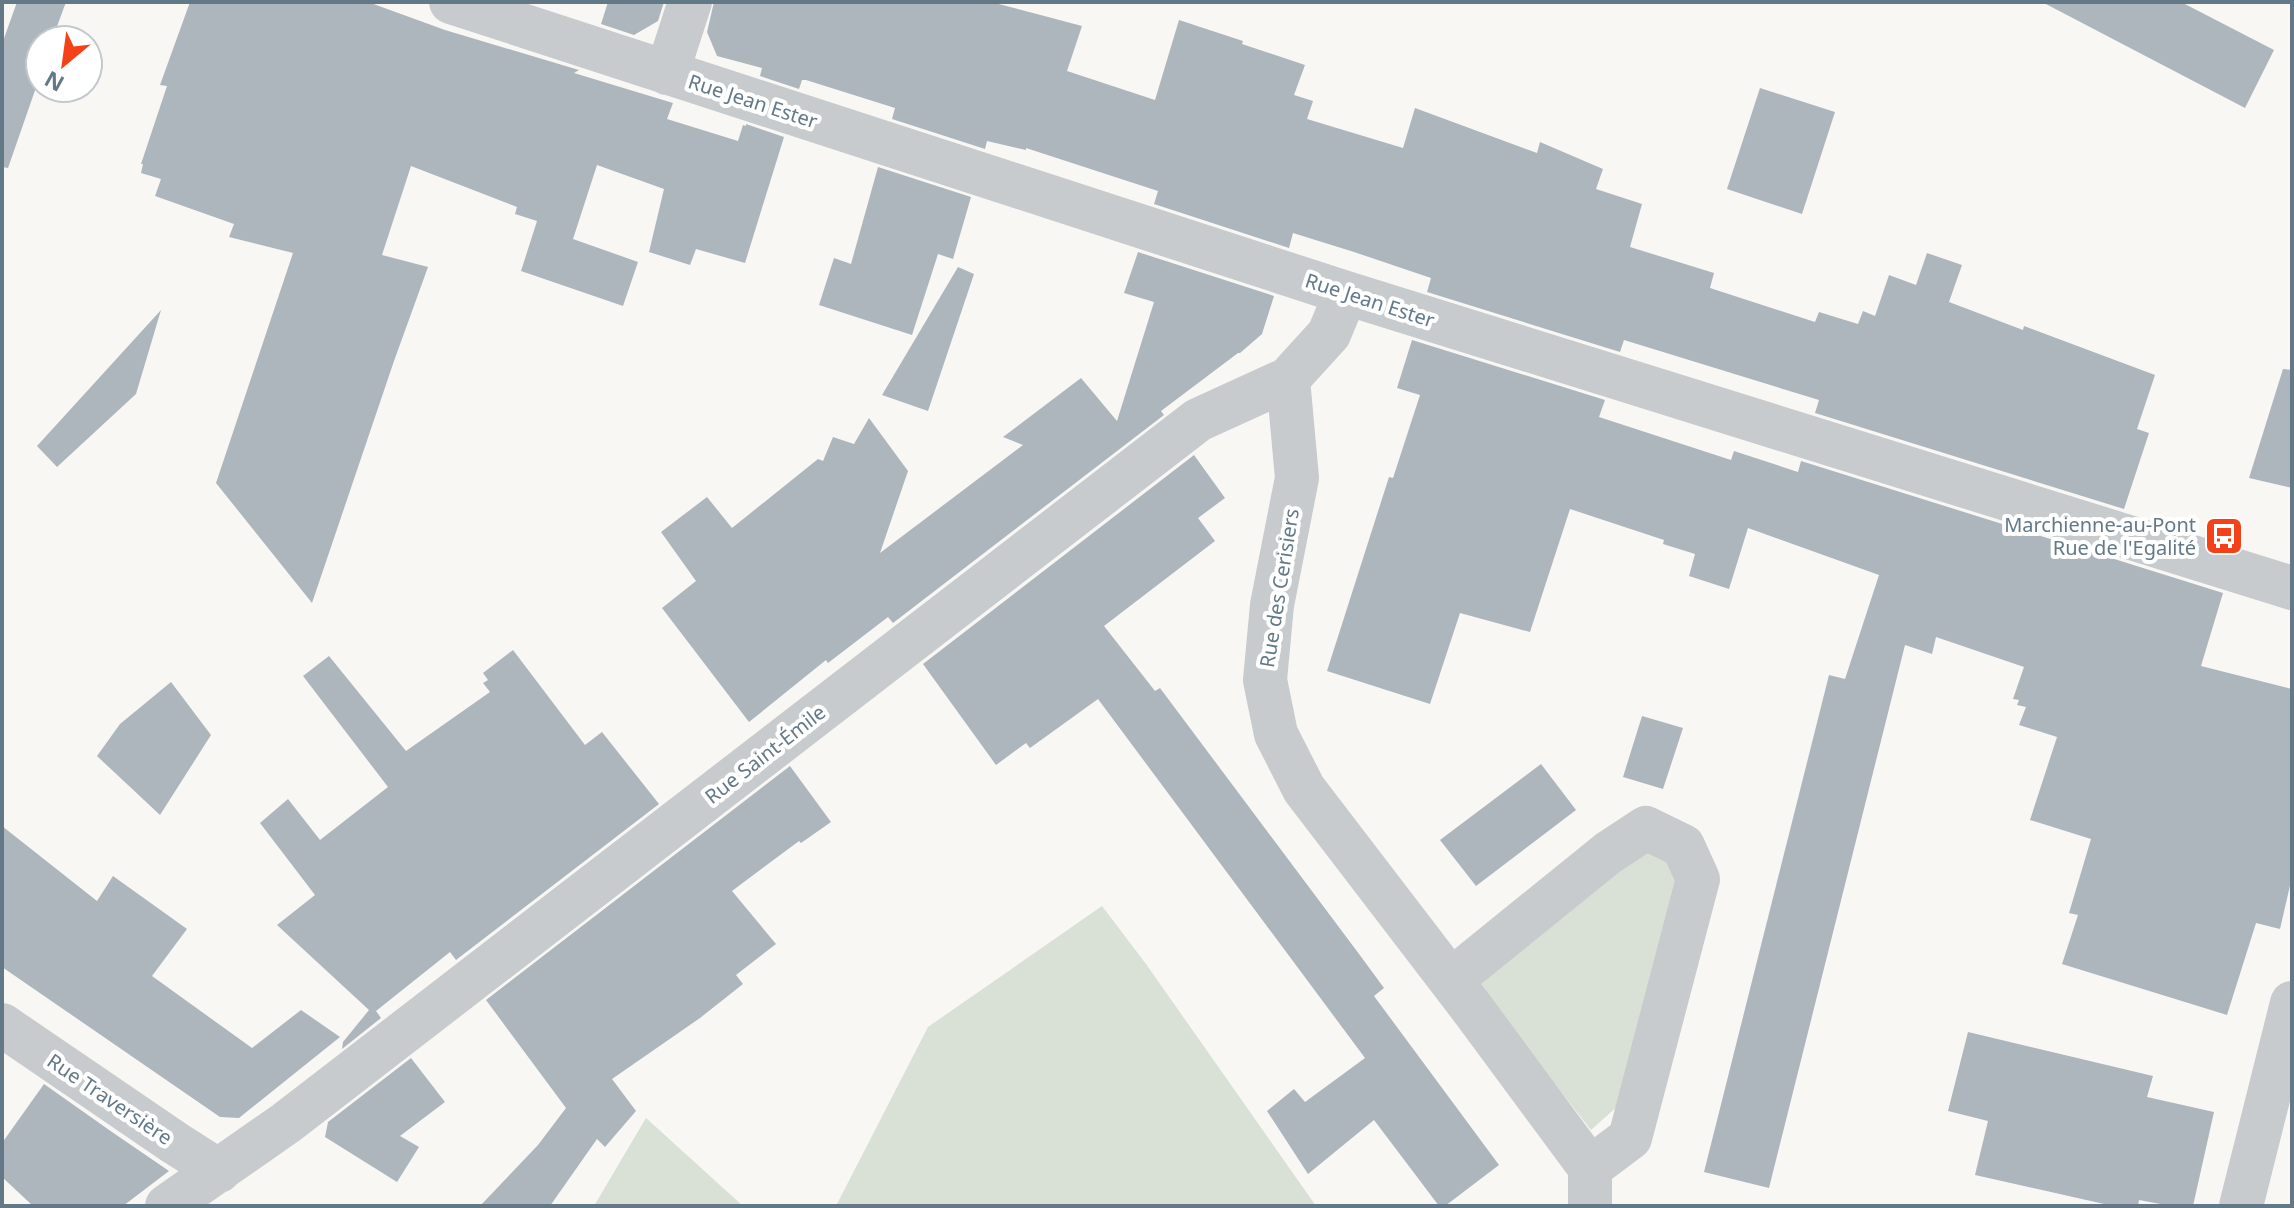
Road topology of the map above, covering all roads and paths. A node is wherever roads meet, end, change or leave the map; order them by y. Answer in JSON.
{"nodes":[{"id":1,"x":451,"y":2,"type":"edge"},
{"id":2,"x":690,"y":2,"type":"edge"},
{"id":3,"x":667,"y":73,"type":"junction"},
{"id":4,"x":1346,"y":293,"type":"junction"},
{"id":5,"x":1288,"y":379,"type":"junction"},
{"id":6,"x":2292,"y":588,"type":"edge"},
{"id":7,"x":1451,"y":980,"type":"junction"},
{"id":8,"x":2292,"y":1003,"type":"edge"},
{"id":9,"x":2,"y":1025,"type":"edge"},
{"id":10,"x":219,"y":1171,"type":"junction"},
{"id":11,"x":1590,"y":1187,"type":"edge"},
{"id":12,"x":167,"y":1206,"type":"edge"},
{"id":13,"x":2241,"y":1206,"type":"edge"}],
"edges":[{"from":1,"to":3,"type":"street","name":"Rue Jean Ester"},
{"from":2,"to":3,"type":"street"},
{"from":3,"to":4,"type":"street","name":"Rue Jean Ester"},
{"from":4,"to":5,"type":"street","name":"Rue Saint-Émile"},
{"from":4,"to":6,"type":"street","name":"Rue Jean Ester"},
{"from":5,"to":7,"type":"street","name":"Rue des Cerisiers"},
{"from":5,"to":10,"type":"street","name":"Rue Saint-Émile"},
{"from":7,"to":11,"type":"street","name":"Rue des Cerisiers"},
{"from":7,"to":11,"type":"street","name":"Rue des Cerisiers"},
{"from":8,"to":13,"type":"street"},
{"from":9,"to":10,"type":"street","name":"Rue Traversière"},
{"from":10,"to":12,"type":"street","name":"Rue Saint-Émile"}]}
